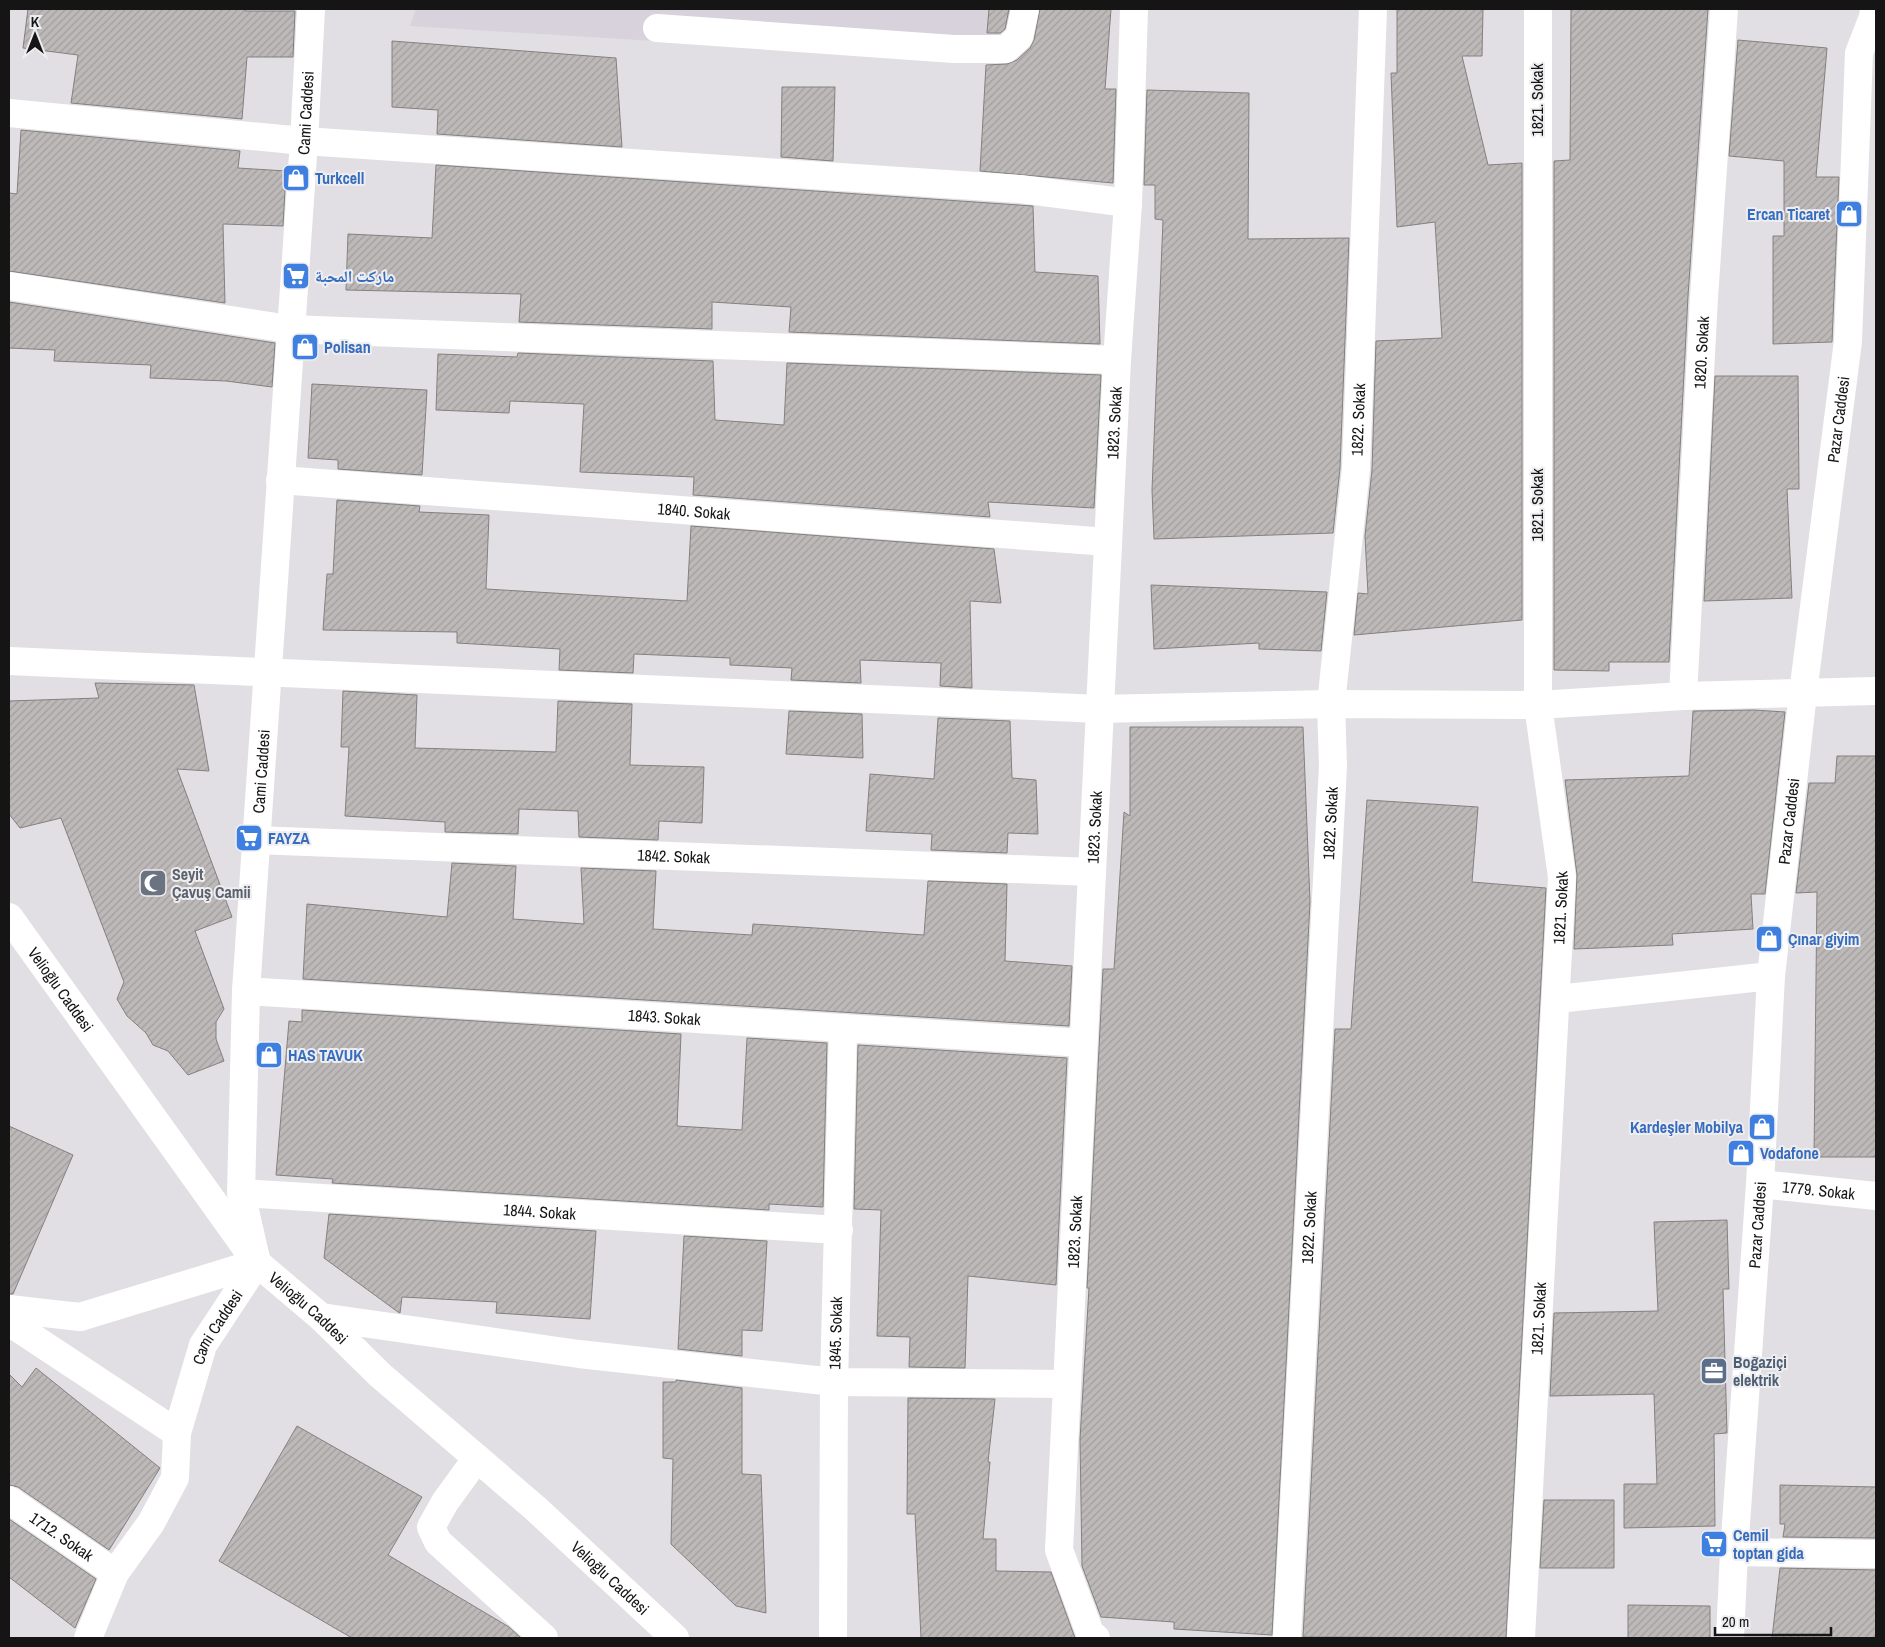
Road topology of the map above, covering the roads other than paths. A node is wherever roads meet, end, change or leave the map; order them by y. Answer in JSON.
{"nodes":[{"id":1,"x":311,"y":9,"type":"edge"},
{"id":2,"x":1025,"y":9,"type":"edge"},
{"id":3,"x":1134,"y":9,"type":"edge"},
{"id":4,"x":1373,"y":9,"type":"edge"},
{"id":5,"x":1538,"y":9,"type":"edge"},
{"id":6,"x":1724,"y":9,"type":"edge"},
{"id":7,"x":1875,"y":15,"type":"edge"},
{"id":8,"x":657,"y":28,"type":"dead end"},
{"id":9,"x":9,"y":114,"type":"edge"},
{"id":10,"x":304,"y":141,"type":"junction"},
{"id":11,"x":1128,"y":203,"type":"junction"},
{"id":12,"x":9,"y":286,"type":"edge"},
{"id":13,"x":290,"y":328,"type":"junction"},
{"id":14,"x":1117,"y":360,"type":"junction"},
{"id":15,"x":280,"y":480,"type":"junction"},
{"id":16,"x":1108,"y":542,"type":"junction"},
{"id":17,"x":9,"y":661,"type":"edge"},
{"id":18,"x":266,"y":672,"type":"junction"},
{"id":19,"x":1876,"y":691,"type":"edge"},
{"id":20,"x":1803,"y":693,"type":"junction"},
{"id":21,"x":1683,"y":696,"type":"junction"},
{"id":22,"x":1330,"y":704,"type":"junction"},
{"id":23,"x":1538,"y":705,"type":"junction"},
{"id":24,"x":1100,"y":709,"type":"junction"},
{"id":25,"x":255,"y":840,"type":"junction"},
{"id":26,"x":1092,"y":872,"type":"junction"},
{"id":27,"x":9,"y":917,"type":"edge"},
{"id":28,"x":1771,"y":976,"type":"junction"},
{"id":29,"x":246,"y":991,"type":"junction"},
{"id":30,"x":1557,"y":999,"type":"junction"},
{"id":31,"x":844,"y":1028,"type":"junction"},
{"id":32,"x":1083,"y":1043,"type":"junction"},
{"id":33,"x":1760,"y":1184,"type":"junction"},
{"id":34,"x":241,"y":1193,"type":"junction"},
{"id":35,"x":1876,"y":1196,"type":"edge"},
{"id":36,"x":839,"y":1230,"type":"junction"},
{"id":37,"x":257,"y":1263,"type":"junction"},
{"id":38,"x":9,"y":1308,"type":"edge"},
{"id":39,"x":321,"y":1317,"type":"junction"},
{"id":40,"x":9,"y":1322,"type":"edge"},
{"id":41,"x":834,"y":1382,"type":"junction"},
{"id":42,"x":1067,"y":1384,"type":"junction"},
{"id":43,"x":177,"y":1433,"type":"junction"},
{"id":44,"x":477,"y":1458,"type":"junction"},
{"id":45,"x":9,"y":1500,"type":"edge"},
{"id":46,"x":1734,"y":1552,"type":"junction"},
{"id":47,"x":1876,"y":1554,"type":"edge"},
{"id":48,"x":115,"y":1573,"type":"junction"},
{"id":49,"x":88,"y":1638,"type":"edge"},
{"id":50,"x":544,"y":1638,"type":"edge"},
{"id":51,"x":675,"y":1638,"type":"edge"},
{"id":52,"x":833,"y":1638,"type":"edge"},
{"id":53,"x":1096,"y":1638,"type":"edge"},
{"id":54,"x":1287,"y":1638,"type":"edge"},
{"id":55,"x":1521,"y":1638,"type":"edge"},
{"id":56,"x":1730,"y":1638,"type":"edge"}],
"edges":[{"from":1,"to":10,"type":"street","name":"Cami Caddesi"},
{"from":2,"to":8,"type":"street"},
{"from":3,"to":11,"type":"street","name":"1823. Sokak"},
{"from":4,"to":22,"type":"street","name":"1822. Sokak"},
{"from":5,"to":23,"type":"street","name":"1821. Sokak"},
{"from":6,"to":21,"type":"street","name":"1820. Sokak"},
{"from":7,"to":20,"type":"street","name":"Pazar Caddesi"},
{"from":9,"to":10,"type":"street"},
{"from":10,"to":11,"type":"street"},
{"from":10,"to":13,"type":"street","name":"Cami Caddesi"},
{"from":11,"to":14,"type":"street","name":"1823. Sokak"},
{"from":12,"to":13,"type":"street"},
{"from":13,"to":14,"type":"street"},
{"from":13,"to":15,"type":"street","name":"Cami Caddesi"},
{"from":14,"to":16,"type":"street","name":"1823. Sokak"},
{"from":15,"to":16,"type":"street","name":"1840. Sokak"},
{"from":15,"to":18,"type":"street","name":"Cami Caddesi"},
{"from":16,"to":24,"type":"street","name":"1823. Sokak"},
{"from":17,"to":18,"type":"street"},
{"from":18,"to":24,"type":"street"},
{"from":18,"to":25,"type":"street","name":"Cami Caddesi"},
{"from":19,"to":20,"type":"street"},
{"from":20,"to":21,"type":"street"},
{"from":20,"to":28,"type":"street","name":"Pazar Caddesi"},
{"from":21,"to":23,"type":"street"},
{"from":22,"to":23,"type":"street"},
{"from":22,"to":24,"type":"street"},
{"from":22,"to":54,"type":"street","name":"1822. Sokak"},
{"from":23,"to":30,"type":"street","name":"1821. Sokak"},
{"from":24,"to":26,"type":"street","name":"1823. Sokak"},
{"from":25,"to":26,"type":"street","name":"1842. Sokak"},
{"from":25,"to":29,"type":"street","name":"Cami Caddesi"},
{"from":26,"to":32,"type":"street","name":"1823. Sokak"},
{"from":27,"to":37,"type":"street","name":"Velioğlu Caddesi"},
{"from":28,"to":30,"type":"street"},
{"from":28,"to":33,"type":"street","name":"Pazar Caddesi"},
{"from":29,"to":31,"type":"street","name":"1843. Sokak"},
{"from":29,"to":34,"type":"street","name":"Cami Caddesi"},
{"from":30,"to":55,"type":"street","name":"1821. Sokak"},
{"from":31,"to":32,"type":"street","name":"1843. Sokak"},
{"from":31,"to":36,"type":"street","name":"1845. Sokak"},
{"from":32,"to":42,"type":"street","name":"1823. Sokak"},
{"from":33,"to":35,"type":"street","name":"1779. Sokak"},
{"from":33,"to":46,"type":"street","name":"Pazar Caddesi"},
{"from":34,"to":36,"type":"street","name":"1844. Sokak"},
{"from":34,"to":37,"type":"street","name":"Cami Caddesi"},
{"from":36,"to":41,"type":"street","name":"1845. Sokak"},
{"from":37,"to":38,"type":"street"},
{"from":37,"to":39,"type":"street","name":"Velioğlu Caddesi"},
{"from":37,"to":43,"type":"street","name":"Cami Caddesi"},
{"from":39,"to":41,"type":"street"},
{"from":39,"to":44,"type":"street","name":"Velioğlu Caddesi"},
{"from":40,"to":43,"type":"street"},
{"from":41,"to":42,"type":"street"},
{"from":41,"to":52,"type":"street","name":"1845. Sokak"},
{"from":42,"to":53,"type":"street","name":"1823. Sokak"},
{"from":43,"to":48,"type":"street","name":"Cami Caddesi"},
{"from":44,"to":50,"type":"street"},
{"from":44,"to":51,"type":"street","name":"Velioğlu Caddesi"},
{"from":45,"to":48,"type":"street","name":"1712. Sokak"},
{"from":46,"to":47,"type":"street"},
{"from":46,"to":56,"type":"street","name":"Pazar Caddesi"},
{"from":48,"to":49,"type":"street","name":"Cami Caddesi"}]}
